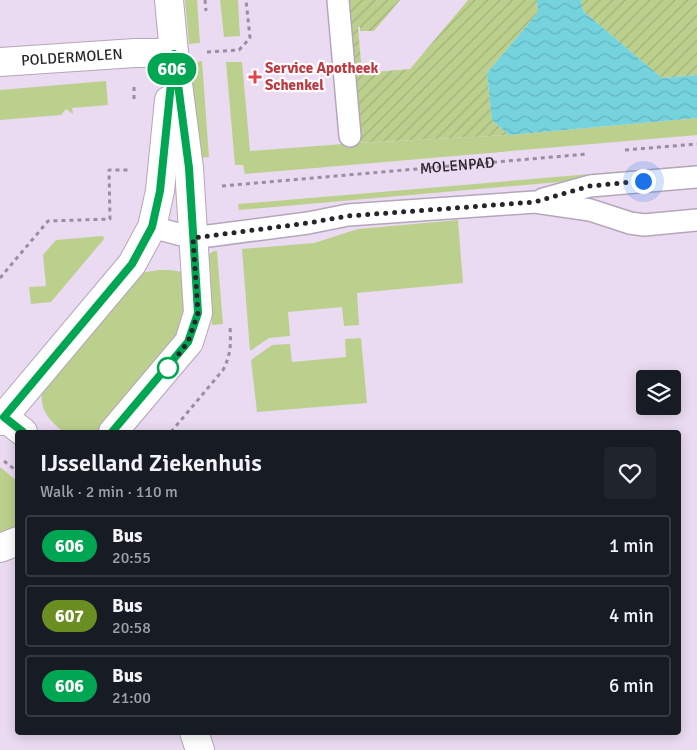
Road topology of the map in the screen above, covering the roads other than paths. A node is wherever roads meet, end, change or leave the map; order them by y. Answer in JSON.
{"nodes":[{"id":1,"x":169,"y":0,"type":"edge"},
{"id":2,"x":338,"y":0,"type":"edge"},
{"id":3,"x":174,"y":54,"type":"junction"},
{"id":4,"x":0,"y":62,"type":"edge"},
{"id":5,"x":350,"y":136,"type":"dead end"},
{"id":6,"x":697,"y":177,"type":"edge"},
{"id":7,"x":535,"y":202,"type":"junction"},
{"id":8,"x":697,"y":220,"type":"edge"},
{"id":9,"x":152,"y":227,"type":"junction"},
{"id":10,"x":193,"y":238,"type":"junction"},
{"id":11,"x":9,"y":424,"type":"edge"},
{"id":12,"x":114,"y":430,"type":"edge"},
{"id":13,"x":15,"y":542,"type":"edge"},
{"id":14,"x":0,"y":548,"type":"edge"},
{"id":15,"x":195,"y":735,"type":"edge"},
{"id":16,"x":200,"y":750,"type":"edge"}],
"edges":[{"from":1,"to":3,"type":"street"},
{"from":2,"to":5,"type":"lane"},
{"from":3,"to":4,"type":"street","name":"POLDERMOLEN"},
{"from":3,"to":9,"type":"street"},
{"from":3,"to":10,"type":"street"},
{"from":6,"to":7,"type":"lane"},
{"from":7,"to":8,"type":"lane"},
{"from":7,"to":10,"type":"lane"},
{"from":9,"to":10,"type":"lane"},
{"from":9,"to":11,"type":"street"},
{"from":10,"to":12,"type":"street"},
{"from":13,"to":14,"type":"street"},
{"from":15,"to":16,"type":"street"}]}
